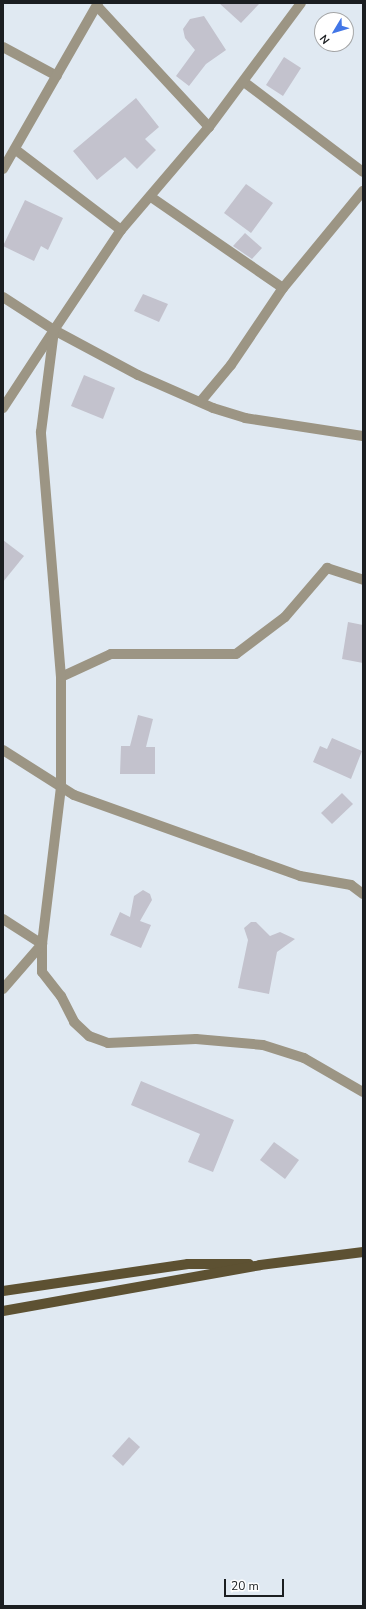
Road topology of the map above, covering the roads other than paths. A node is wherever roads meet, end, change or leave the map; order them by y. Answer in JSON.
{"nodes":[{"id":1,"x":300,"y":4,"type":"edge"},
{"id":2,"x":98,"y":5,"type":"edge"},
{"id":3,"x":3,"y":47,"type":"edge"},
{"id":4,"x":57,"y":76,"type":"junction"},
{"id":5,"x":244,"y":82,"type":"junction"},
{"id":6,"x":209,"y":127,"type":"junction"},
{"id":7,"x":16,"y":150,"type":"junction"},
{"id":8,"x":3,"y":169,"type":"edge"},
{"id":9,"x":363,"y":172,"type":"edge"},
{"id":10,"x":363,"y":192,"type":"edge"},
{"id":11,"x":151,"y":197,"type":"junction"},
{"id":12,"x":121,"y":230,"type":"junction"},
{"id":13,"x":283,"y":288,"type":"junction"},
{"id":14,"x":3,"y":297,"type":"edge"},
{"id":15,"x":54,"y":330,"type":"junction"},
{"id":16,"x":201,"y":401,"type":"junction"},
{"id":17,"x":3,"y":408,"type":"edge"},
{"id":18,"x":363,"y":436,"type":"edge"},
{"id":19,"x":363,"y":580,"type":"edge"},
{"id":20,"x":61,"y":677,"type":"junction"},
{"id":21,"x":3,"y":750,"type":"edge"},
{"id":22,"x":61,"y":787,"type":"junction"},
{"id":23,"x":363,"y":894,"type":"edge"},
{"id":24,"x":3,"y":919,"type":"edge"},
{"id":25,"x":42,"y":944,"type":"junction"},
{"id":26,"x":3,"y":989,"type":"edge"},
{"id":27,"x":363,"y":1092,"type":"edge"},
{"id":28,"x":363,"y":1252,"type":"edge"},
{"id":29,"x":260,"y":1265,"type":"junction"},
{"id":30,"x":3,"y":1291,"type":"edge"},
{"id":31,"x":3,"y":1311,"type":"edge"}],
"edges":[{"from":1,"to":5,"type":"street"},
{"from":2,"to":4,"type":"street"},
{"from":2,"to":6,"type":"street"},
{"from":3,"to":4,"type":"street"},
{"from":4,"to":7,"type":"street"},
{"from":5,"to":6,"type":"street"},
{"from":5,"to":9,"type":"street"},
{"from":6,"to":11,"type":"street"},
{"from":7,"to":8,"type":"street"},
{"from":7,"to":12,"type":"street"},
{"from":10,"to":13,"type":"street"},
{"from":11,"to":12,"type":"street"},
{"from":11,"to":13,"type":"street"},
{"from":12,"to":15,"type":"street"},
{"from":13,"to":16,"type":"street"},
{"from":14,"to":15,"type":"street"},
{"from":15,"to":16,"type":"street"},
{"from":15,"to":17,"type":"street"},
{"from":15,"to":20,"type":"street"},
{"from":16,"to":18,"type":"street"},
{"from":19,"to":20,"type":"street"},
{"from":20,"to":22,"type":"street"},
{"from":21,"to":22,"type":"street"},
{"from":22,"to":23,"type":"street"},
{"from":22,"to":25,"type":"street"},
{"from":24,"to":25,"type":"street"},
{"from":25,"to":26,"type":"street"},
{"from":25,"to":27,"type":"street"},
{"from":28,"to":29,"type":"main road"},
{"from":29,"to":30,"type":"main road"},
{"from":29,"to":31,"type":"main road"}]}
